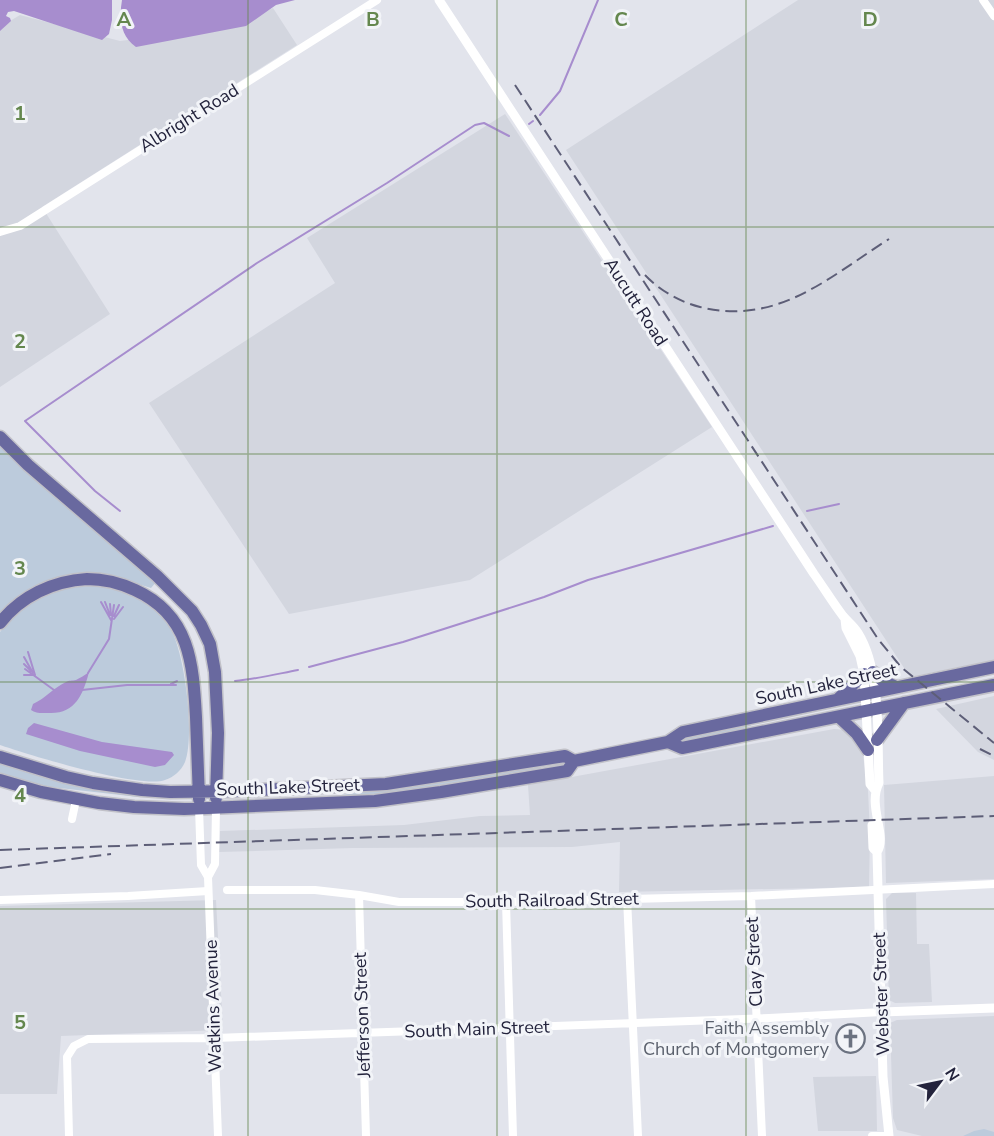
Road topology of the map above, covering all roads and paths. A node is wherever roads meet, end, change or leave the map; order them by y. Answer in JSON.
{"nodes":[{"id":1,"x":377,"y":0,"type":"edge"},
{"id":2,"x":439,"y":0,"type":"edge"},
{"id":3,"x":983,"y":0,"type":"edge"},
{"id":4,"x":994,"y":16,"type":"edge"},
{"id":5,"x":0,"y":232,"type":"edge"},
{"id":6,"x":0,"y":437,"type":"edge"},
{"id":7,"x":834,"y":604,"type":"joint"},
{"id":8,"x":0,"y":623,"type":"edge"},
{"id":9,"x":994,"y":667,"type":"edge"},
{"id":10,"x":869,"y":673,"type":"junction"},
{"id":11,"x":994,"y":685,"type":"edge"},
{"id":12,"x":896,"y":687,"type":"junction"},
{"id":13,"x":871,"y":693,"type":"junction"},
{"id":14,"x":836,"y":700,"type":"junction"},
{"id":15,"x":904,"y":703,"type":"junction"},
{"id":16,"x":871,"y":710,"type":"junction"},
{"id":17,"x":839,"y":717,"type":"junction"},
{"id":18,"x":877,"y":740,"type":"junction"},
{"id":19,"x":668,"y":742,"type":"junction"},
{"id":20,"x":868,"y":750,"type":"junction"},
{"id":21,"x":0,"y":757,"type":"edge"},
{"id":22,"x":574,"y":761,"type":"junction"},
{"id":23,"x":0,"y":780,"type":"edge"},
{"id":24,"x":875,"y":790,"type":"junction"},
{"id":25,"x":199,"y":792,"type":"junction"},
{"id":26,"x":217,"y":792,"type":"junction"},
{"id":27,"x":76,"y":800,"type":"junction"},
{"id":28,"x":200,"y":808,"type":"junction"},
{"id":29,"x":216,"y":808,"type":"junction"},
{"id":30,"x":72,"y":819,"type":"dead end"},
{"id":31,"x":208,"y":877,"type":"junction"},
{"id":32,"x":994,"y":884,"type":"edge"},
{"id":33,"x":227,"y":890,"type":"dead end"},
{"id":34,"x":878,"y":890,"type":"junction"},
{"id":35,"x":208,"y":891,"type":"junction"},
{"id":36,"x":359,"y":895,"type":"junction"},
{"id":37,"x":751,"y":896,"type":"junction"},
{"id":38,"x":627,"y":898,"type":"junction"},
{"id":39,"x":0,"y":900,"type":"edge"},
{"id":40,"x":506,"y":902,"type":"junction"},
{"id":41,"x":994,"y":1008,"type":"edge"},
{"id":42,"x":882,"y":1012,"type":"junction"},
{"id":43,"x":757,"y":1019,"type":"junction"},
{"id":44,"x":633,"y":1023,"type":"junction"},
{"id":45,"x":510,"y":1028,"type":"junction"},
{"id":46,"x":362,"y":1033,"type":"junction"},
{"id":47,"x":215,"y":1038,"type":"junction"},
{"id":48,"x":69,"y":1136,"type":"edge"},
{"id":49,"x":218,"y":1136,"type":"edge"},
{"id":50,"x":366,"y":1136,"type":"edge"},
{"id":51,"x":513,"y":1136,"type":"edge"},
{"id":52,"x":638,"y":1136,"type":"edge"},
{"id":53,"x":762,"y":1136,"type":"edge"},
{"id":54,"x":872,"y":1136,"type":"edge"},
{"id":55,"x":889,"y":1136,"type":"edge"}],
"edges":[{"from":1,"to":5,"type":"street","name":"Albright Road"},
{"from":2,"to":7,"type":"street","name":"Aucutt Road"},
{"from":3,"to":4,"type":"street"},
{"from":6,"to":26,"type":"main road"},
{"from":7,"to":10,"type":"street","name":"Webster Street"},
{"from":8,"to":25,"type":"main road"},
{"from":9,"to":12,"type":"main road","name":"South Lake Street"},
{"from":10,"to":12,"type":"main road"},
{"from":10,"to":13,"type":"street","name":"Webster Street"},
{"from":10,"to":14,"type":"main road"},
{"from":11,"to":15,"type":"main road","name":"South Lake Street"},
{"from":12,"to":13,"type":"main road","name":"South Lake Street"},
{"from":13,"to":14,"type":"main road","name":"South Lake Street"},
{"from":13,"to":16,"type":"street","name":"Webster Street"},
{"from":14,"to":19,"type":"main road","name":"South Lake Street"},
{"from":15,"to":16,"type":"main road","name":"South Lake Street"},
{"from":15,"to":18,"type":"main road"},
{"from":16,"to":17,"type":"main road","name":"South Lake Street"},
{"from":16,"to":18,"type":"street","name":"Webster Street"},
{"from":16,"to":20,"type":"street","name":"Webster Street"},
{"from":17,"to":19,"type":"main road","name":"South Lake Street"},
{"from":17,"to":20,"type":"main road"},
{"from":18,"to":24,"type":"street","name":"Webster Street"},
{"from":19,"to":22,"type":"main road","name":"South Lake Street"},
{"from":20,"to":24,"type":"street","name":"Webster Street"},
{"from":21,"to":25,"type":"main road","name":"South Lake Street"},
{"from":22,"to":26,"type":"main road","name":"South Lake Street"},
{"from":22,"to":29,"type":"main road","name":"South Lake Street"},
{"from":23,"to":27,"type":"main road","name":"South Lake Street"},
{"from":24,"to":34,"type":"street","name":"Webster Street"},
{"from":25,"to":26,"type":"main road","name":"South Lake Street"},
{"from":25,"to":28,"type":"main road"},
{"from":26,"to":29,"type":"main road"},
{"from":27,"to":28,"type":"main road","name":"South Lake Street"},
{"from":27,"to":30,"type":"street"},
{"from":28,"to":29,"type":"main road","name":"South Lake Street"},
{"from":28,"to":31,"type":"street","name":"Watkins Avenue"},
{"from":29,"to":31,"type":"street","name":"Watkins Avenue"},
{"from":31,"to":35,"type":"street","name":"Watkins Avenue"},
{"from":32,"to":34,"type":"street","name":"South Railroad Street"},
{"from":33,"to":36,"type":"street","name":"South Railroad Street"},
{"from":34,"to":37,"type":"street","name":"South Railroad Street"},
{"from":34,"to":42,"type":"street","name":"Webster Street"},
{"from":35,"to":39,"type":"street"},
{"from":35,"to":47,"type":"street","name":"Watkins Avenue"},
{"from":36,"to":40,"type":"street","name":"South Railroad Street"},
{"from":36,"to":46,"type":"street","name":"Jefferson Street"},
{"from":37,"to":38,"type":"street","name":"South Railroad Street"},
{"from":37,"to":43,"type":"street","name":"Clay Street"},
{"from":38,"to":40,"type":"street","name":"South Railroad Street"},
{"from":38,"to":44,"type":"street"},
{"from":40,"to":45,"type":"street"},
{"from":41,"to":42,"type":"street"},
{"from":42,"to":43,"type":"street","name":"South Main Street"},
{"from":42,"to":55,"type":"street","name":"Webster Street"},
{"from":43,"to":44,"type":"street","name":"South Main Street"},
{"from":43,"to":53,"type":"street","name":"Clay Street"},
{"from":44,"to":45,"type":"street","name":"South Main Street"},
{"from":44,"to":52,"type":"street"},
{"from":45,"to":46,"type":"street","name":"South Main Street"},
{"from":45,"to":51,"type":"street"},
{"from":46,"to":47,"type":"street","name":"South Main Street"},
{"from":46,"to":50,"type":"street","name":"Jefferson Street"},
{"from":47,"to":48,"type":"street","name":"South Main Street"},
{"from":47,"to":49,"type":"street","name":"Watkins Avenue"},
{"from":54,"to":55,"type":"street"}]}
